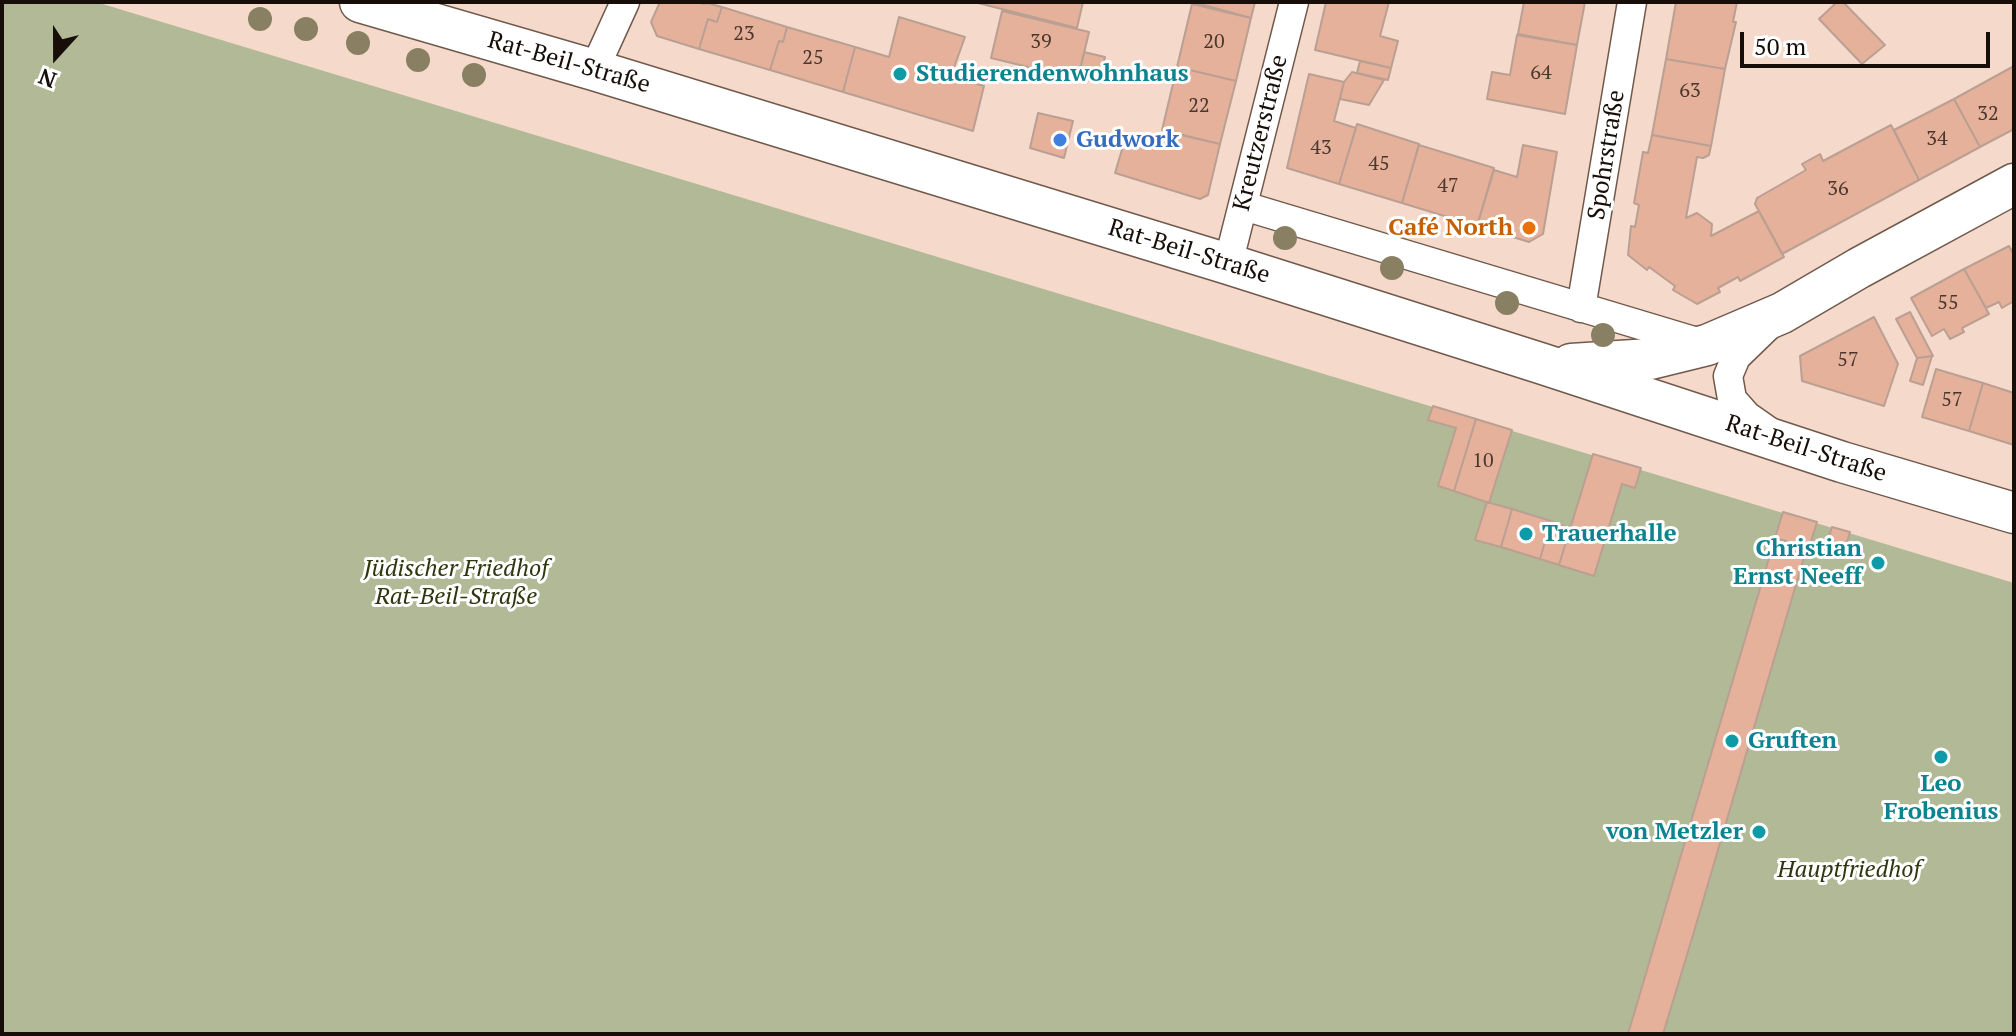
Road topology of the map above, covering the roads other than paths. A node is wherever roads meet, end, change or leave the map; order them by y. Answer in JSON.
{"nodes":[{"id":1,"x":360,"y":2,"type":"edge"},
{"id":2,"x":625,"y":2,"type":"edge"},
{"id":3,"x":1294,"y":2,"type":"edge"},
{"id":4,"x":1632,"y":2,"type":"edge"},
{"id":5,"x":594,"y":70,"type":"junction"},
{"id":6,"x":2014,"y":184,"type":"edge"},
{"id":7,"x":1244,"y":206,"type":"junction"},
{"id":8,"x":1228,"y":264,"type":"junction"},
{"id":9,"x":1581,"y":308,"type":"junction"},
{"id":10,"x":1782,"y":313,"type":"junction"},
{"id":11,"x":1707,"y":345,"type":"junction"},
{"id":12,"x":1543,"y":364,"type":"junction"},
{"id":13,"x":1786,"y":444,"type":"junction"},
{"id":14,"x":2014,"y":513,"type":"edge"}],
"edges":[{"from":1,"to":5,"type":"main road","name":"Rat-Beil-Straße"},
{"from":2,"to":5,"type":"street"},
{"from":3,"to":7,"type":"street","name":"Kreutzerstraße"},
{"from":4,"to":9,"type":"street","name":"Spohrstraße"},
{"from":5,"to":8,"type":"main road","name":"Rat-Beil-Straße"},
{"from":6,"to":10,"type":"main road"},
{"from":7,"to":8,"type":"street","name":"Kreutzerstraße"},
{"from":7,"to":9,"type":"street"},
{"from":8,"to":12,"type":"main road","name":"Rat-Beil-Straße"},
{"from":9,"to":11,"type":"street"},
{"from":10,"to":11,"type":"main road"},
{"from":10,"to":13,"type":"street"},
{"from":11,"to":12,"type":"main road"},
{"from":12,"to":13,"type":"main road","name":"Rat-Beil-Straße"},
{"from":13,"to":14,"type":"main road","name":"Rat-Beil-Straße"}]}
